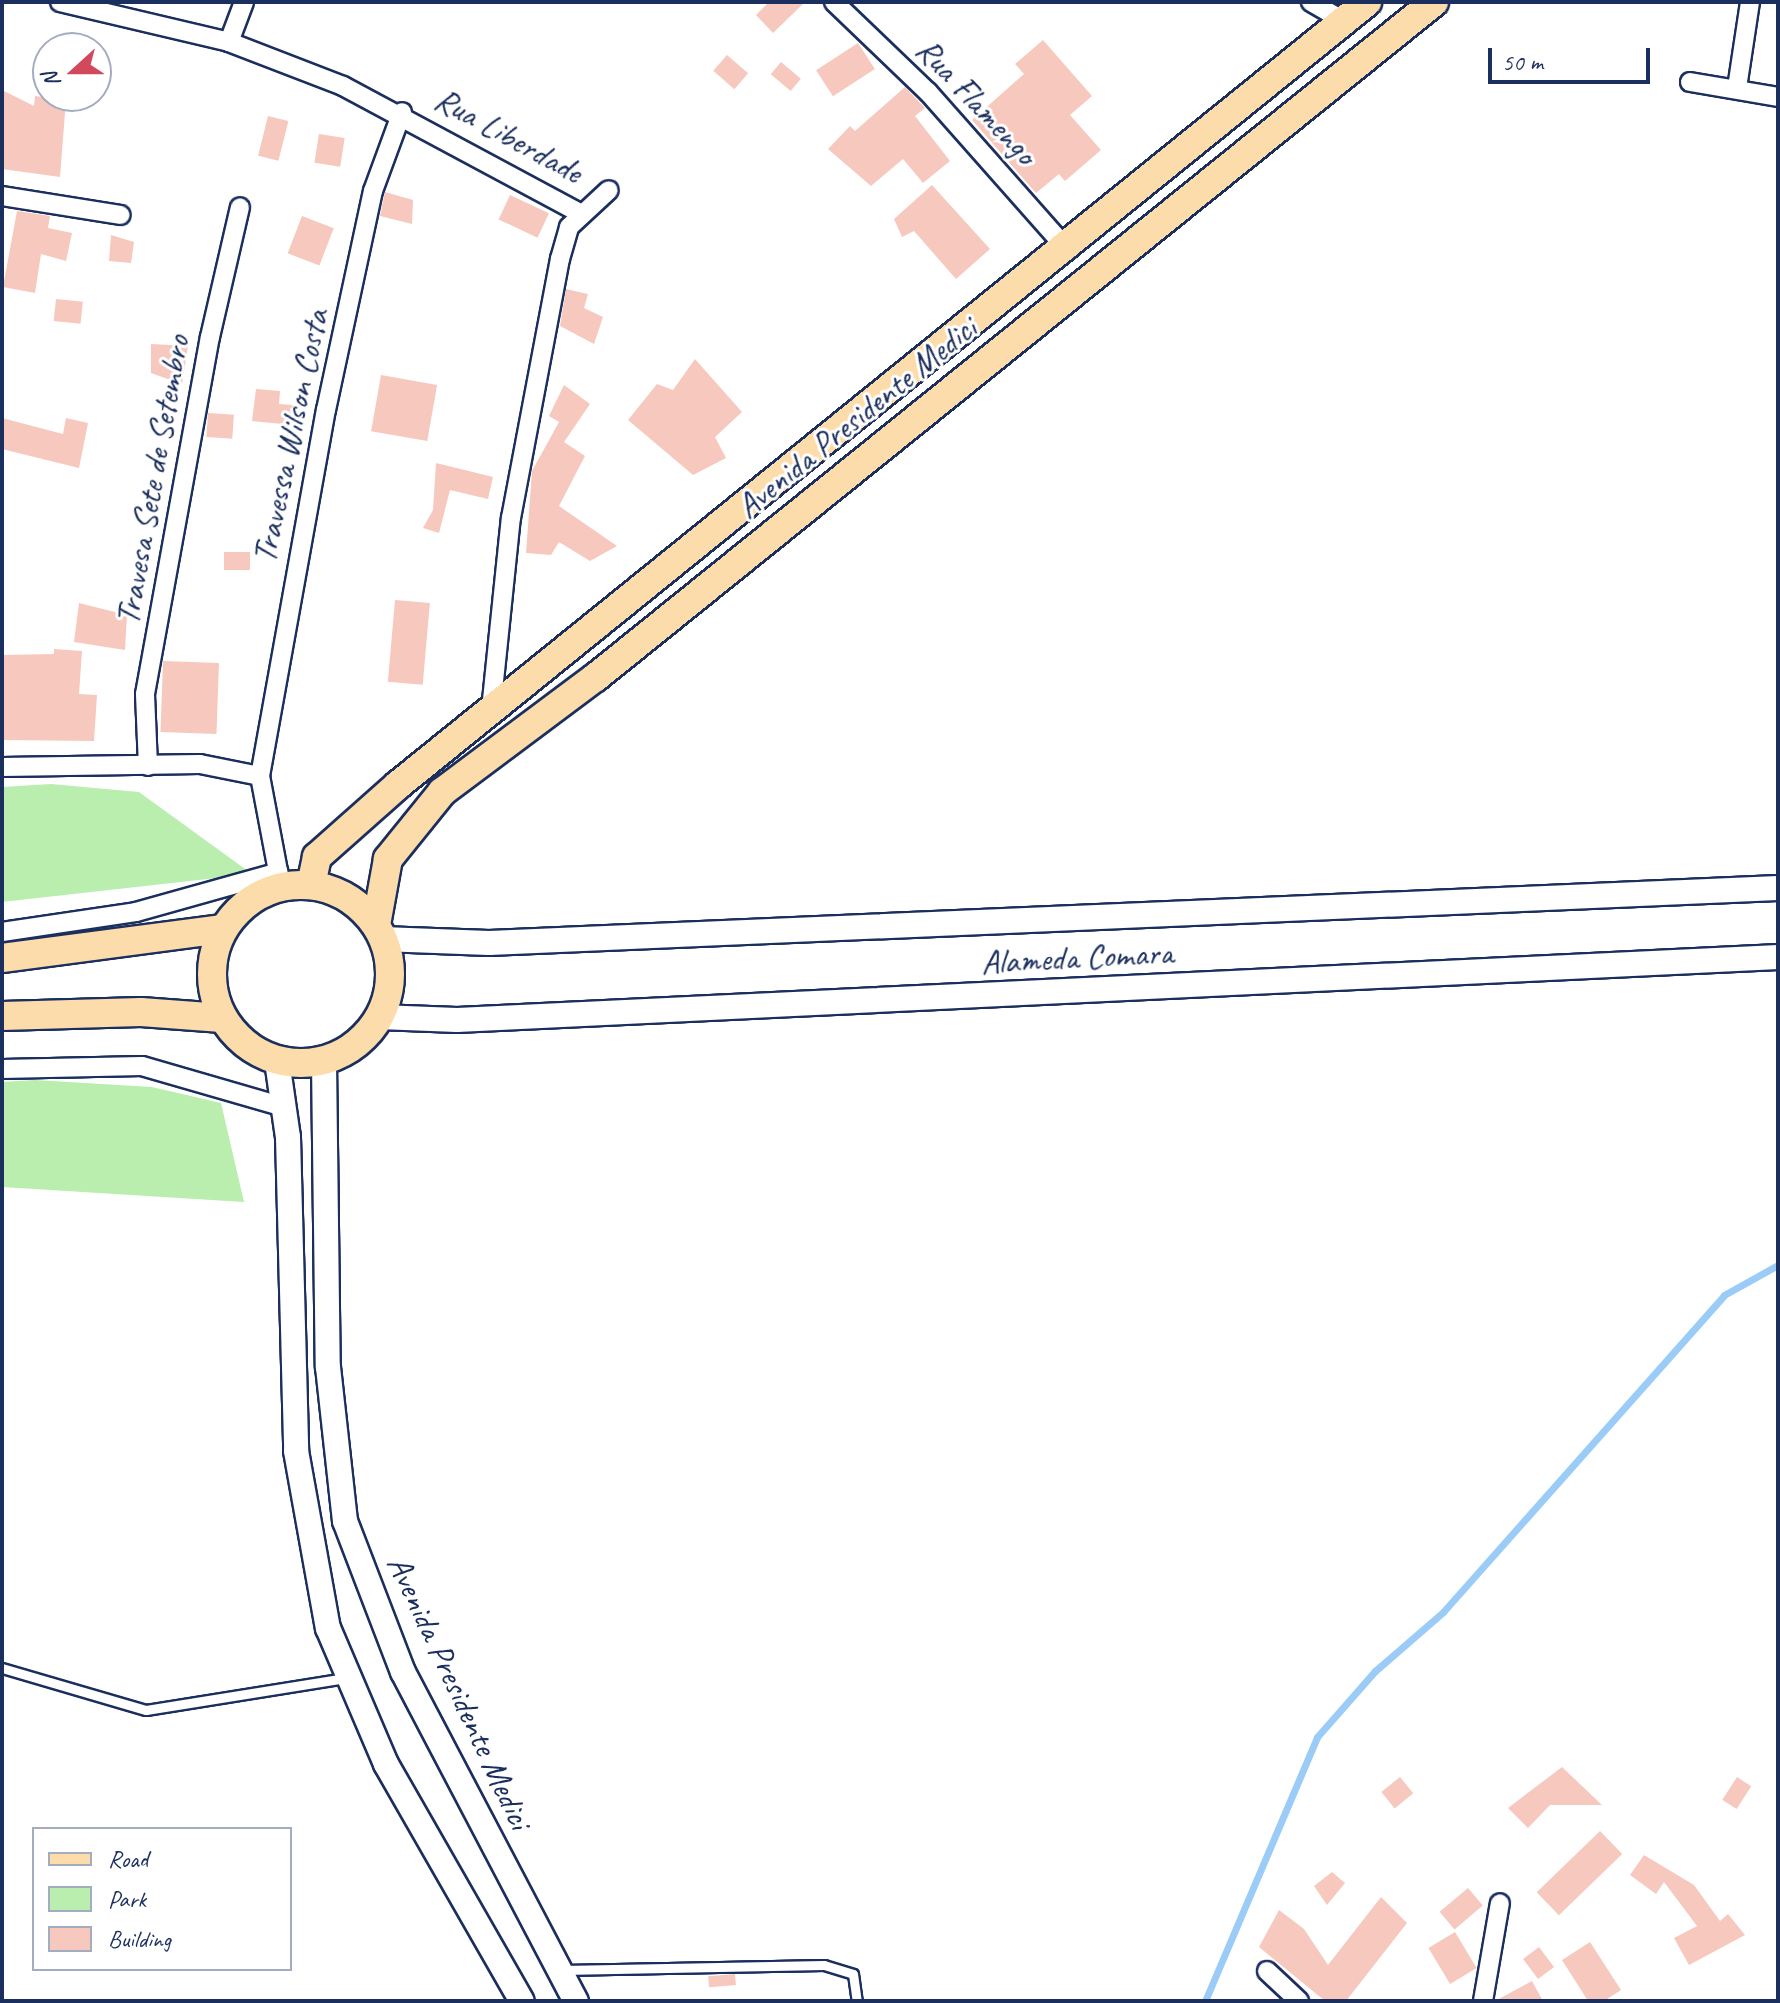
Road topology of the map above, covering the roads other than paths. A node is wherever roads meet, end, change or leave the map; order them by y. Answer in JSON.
{"nodes":[{"id":1,"x":60,"y":2,"type":"edge"},
{"id":2,"x":244,"y":2,"type":"edge"},
{"id":3,"x":834,"y":2,"type":"edge"},
{"id":4,"x":1311,"y":2,"type":"edge"},
{"id":5,"x":1367,"y":2,"type":"edge"},
{"id":6,"x":1434,"y":2,"type":"edge"},
{"id":7,"x":1750,"y":2,"type":"edge"},
{"id":8,"x":1344,"y":21,"type":"junction"},
{"id":9,"x":229,"y":42,"type":"junction"},
{"id":10,"x":1690,"y":82,"type":"dead end"},
{"id":11,"x":1737,"y":88,"type":"junction"},
{"id":12,"x":1778,"y":97,"type":"edge"},
{"id":13,"x":402,"y":112,"type":"junction"},
{"id":14,"x":609,"y":190,"type":"dead end"},
{"id":15,"x":2,"y":196,"type":"edge"},
{"id":16,"x":240,"y":207,"type":"dead end"},
{"id":17,"x":582,"y":214,"type":"junction"},
{"id":18,"x":120,"y":215,"type":"dead end"},
{"id":19,"x":1068,"y":250,"type":"junction"},
{"id":20,"x":491,"y":710,"type":"junction"},
{"id":21,"x":148,"y":766,"type":"junction"},
{"id":22,"x":2,"y":767,"type":"edge"},
{"id":23,"x":260,"y":776,"type":"junction"},
{"id":24,"x":280,"y":879,"type":"junction"},
{"id":25,"x":311,"y":885,"type":"junction"},
{"id":26,"x":1778,"y":888,"type":"edge"},
{"id":27,"x":223,"y":929,"type":"junction"},
{"id":28,"x":2,"y":932,"type":"edge"},
{"id":29,"x":379,"y":932,"type":"junction"},
{"id":30,"x":1778,"y":957,"type":"edge"},
{"id":31,"x":2,"y":958,"type":"edge"},
{"id":32,"x":2,"y":1016,"type":"edge"},
{"id":33,"x":379,"y":1017,"type":"junction"},
{"id":34,"x":222,"y":1018,"type":"junction"},
{"id":35,"x":277,"y":1061,"type":"junction"},
{"id":36,"x":324,"y":1061,"type":"junction"},
{"id":37,"x":2,"y":1069,"type":"edge"},
{"id":38,"x":284,"y":1107,"type":"junction"},
{"id":39,"x":2,"y":1668,"type":"edge"},
{"id":40,"x":345,"y":1678,"type":"junction"},
{"id":41,"x":1500,"y":1903,"type":"dead end"},
{"id":42,"x":559,"y":1970,"type":"junction"},
{"id":43,"x":1267,"y":1971,"type":"dead end"},
{"id":44,"x":522,"y":2001,"type":"edge"},
{"id":45,"x":576,"y":2001,"type":"edge"},
{"id":46,"x":857,"y":2001,"type":"edge"},
{"id":47,"x":1299,"y":2001,"type":"edge"},
{"id":48,"x":1483,"y":2001,"type":"edge"}],
"edges":[{"from":1,"to":9,"type":"street","name":"Rua Liberdade"},
{"from":2,"to":9,"type":"street"},
{"from":3,"to":19,"type":"street","name":"Rua Flamengo"},
{"from":4,"to":8,"type":"street"},
{"from":5,"to":8,"type":"main road","name":"Avenida Presidente Medici"},
{"from":6,"to":29,"type":"main road","name":"Avenida Presidente Medici"},
{"from":7,"to":11,"type":"street"},
{"from":8,"to":19,"type":"main road","name":"Avenida Presidente Medici"},
{"from":9,"to":13,"type":"street","name":"Rua Liberdade"},
{"from":10,"to":11,"type":"street"},
{"from":11,"to":12,"type":"street"},
{"from":13,"to":17,"type":"street","name":"Rua Liberdade"},
{"from":13,"to":23,"type":"street","name":"Travessa Wilson Costa"},
{"from":14,"to":17,"type":"street"},
{"from":15,"to":18,"type":"street"},
{"from":16,"to":21,"type":"street","name":"Travesa Sete de Setembro"},
{"from":17,"to":20,"type":"street","name":"Rua Liberdade"},
{"from":19,"to":20,"type":"main road","name":"Avenida Presidente Medici"},
{"from":20,"to":25,"type":"main road","name":"Avenida Presidente Medici"},
{"from":21,"to":22,"type":"street"},
{"from":21,"to":23,"type":"street"},
{"from":23,"to":24,"type":"street"},
{"from":24,"to":25,"type":"main road"},
{"from":24,"to":27,"type":"main road"},
{"from":24,"to":28,"type":"street"},
{"from":25,"to":29,"type":"main road"},
{"from":26,"to":29,"type":"street","name":"Alameda Comara"},
{"from":27,"to":31,"type":"main road"},
{"from":27,"to":34,"type":"main road"},
{"from":29,"to":33,"type":"main road"},
{"from":30,"to":33,"type":"street","name":"Alameda Comara"},
{"from":32,"to":34,"type":"main road"},
{"from":33,"to":36,"type":"main road"},
{"from":34,"to":35,"type":"main road"},
{"from":35,"to":36,"type":"main road"},
{"from":35,"to":38,"type":"street"},
{"from":36,"to":42,"type":"street","name":"Avenida Presidente Medici"},
{"from":37,"to":38,"type":"street"},
{"from":38,"to":40,"type":"street"},
{"from":39,"to":40,"type":"lane"},
{"from":40,"to":44,"type":"street"},
{"from":41,"to":48,"type":"street"},
{"from":42,"to":45,"type":"street","name":"Avenida Presidente Medici"},
{"from":42,"to":46,"type":"lane"},
{"from":43,"to":47,"type":"street"}]}
